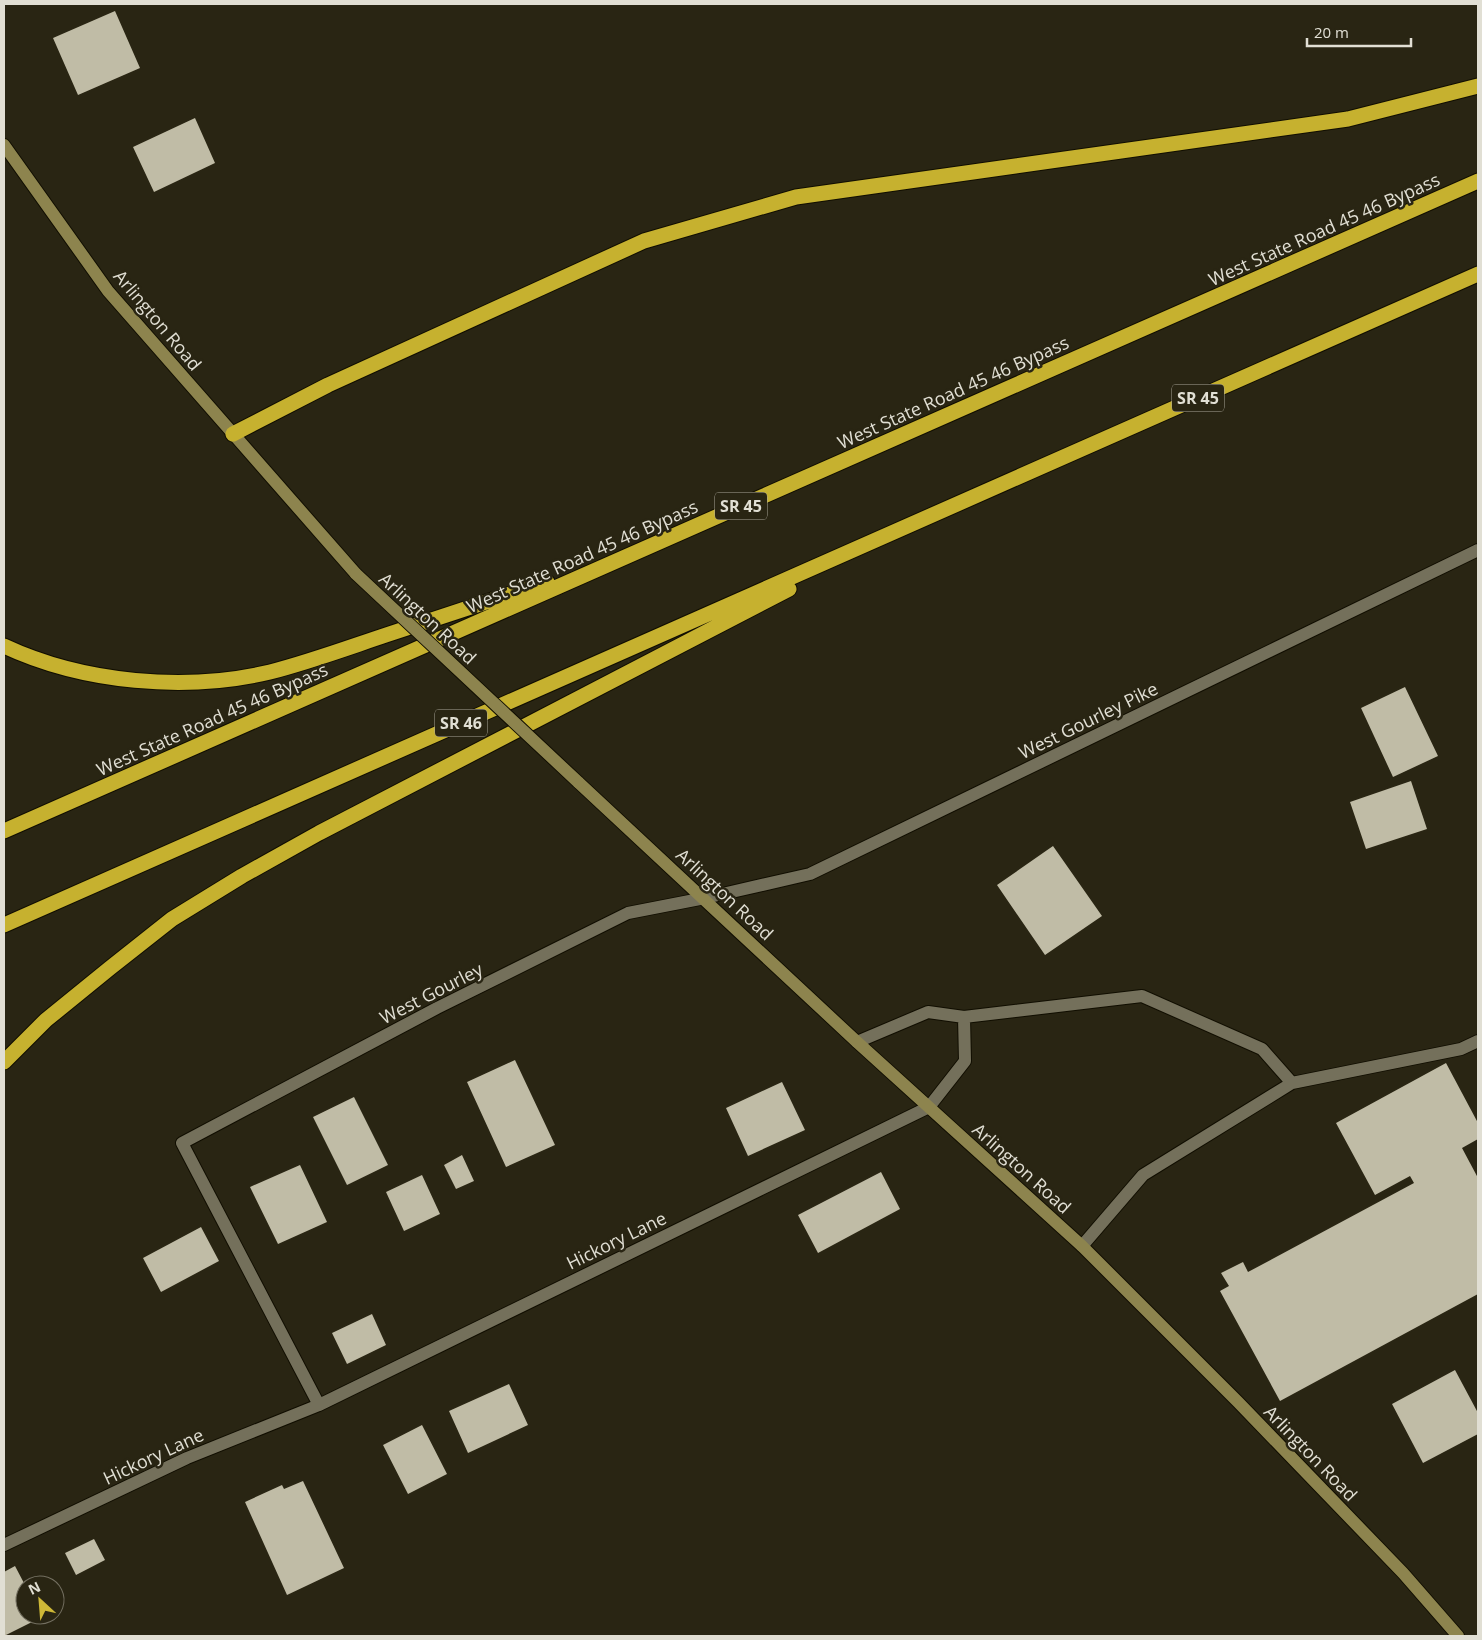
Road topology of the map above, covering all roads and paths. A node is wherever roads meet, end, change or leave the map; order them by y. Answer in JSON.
{"nodes":[{"id":1,"x":1478,"y":86,"type":"edge"},
{"id":2,"x":4,"y":145,"type":"edge"},
{"id":3,"x":1478,"y":181,"type":"edge"},
{"id":4,"x":1478,"y":274,"type":"edge"},
{"id":5,"x":232,"y":434,"type":"junction"},
{"id":6,"x":918,"y":522,"type":"junction"},
{"id":7,"x":1478,"y":550,"type":"edge"},
{"id":8,"x":627,"y":556,"type":"junction"},
{"id":9,"x":4,"y":646,"type":"edge"},
{"id":10,"x":4,"y":831,"type":"edge"},
{"id":11,"x":705,"y":898,"type":"junction"},
{"id":12,"x":4,"y":925,"type":"edge"},
{"id":13,"x":964,"y":1017,"type":"junction"},
{"id":14,"x":1478,"y":1041,"type":"edge"},
{"id":15,"x":857,"y":1042,"type":"junction"},
{"id":16,"x":4,"y":1062,"type":"edge"},
{"id":17,"x":1292,"y":1083,"type":"junction"},
{"id":18,"x":929,"y":1107,"type":"junction"},
{"id":19,"x":1082,"y":1246,"type":"junction"},
{"id":20,"x":319,"y":1405,"type":"junction"},
{"id":21,"x":4,"y":1545,"type":"edge"},
{"id":22,"x":1458,"y":1636,"type":"edge"}],
"edges":[{"from":1,"to":5,"type":"highway"},
{"from":2,"to":5,"type":"street","name":"Arlington Road"},
{"from":3,"to":8,"type":"highway","name":"West State Road 45 46 Bypass","number":"SR 45"},
{"from":4,"to":6,"type":"highway","number":"SR 45"},
{"from":5,"to":11,"type":"street","name":"Arlington Road","bridge":true},
{"from":6,"to":12,"type":"highway","number":"SR 46"},
{"from":6,"to":16,"type":"highway","number":"SR 45"},
{"from":7,"to":11,"type":"street","name":"West Gourley Pike"},
{"from":8,"to":9,"type":"highway"},
{"from":8,"to":10,"type":"highway","name":"West State Road 45 46 Bypass","number":"SR 45"},
{"from":11,"to":15,"type":"street","name":"Arlington Road"},
{"from":11,"to":20,"type":"street","name":"West Gourley"},
{"from":13,"to":15,"type":"street"},
{"from":13,"to":17,"type":"street"},
{"from":13,"to":18,"type":"street"},
{"from":14,"to":17,"type":"street"},
{"from":15,"to":18,"type":"street","name":"Arlington Road"},
{"from":17,"to":19,"type":"street"},
{"from":18,"to":19,"type":"street","name":"Arlington Road"},
{"from":18,"to":20,"type":"street","name":"Hickory Lane"},
{"from":19,"to":22,"type":"street","name":"Arlington Road"},
{"from":20,"to":21,"type":"street","name":"Hickory Lane"}]}
